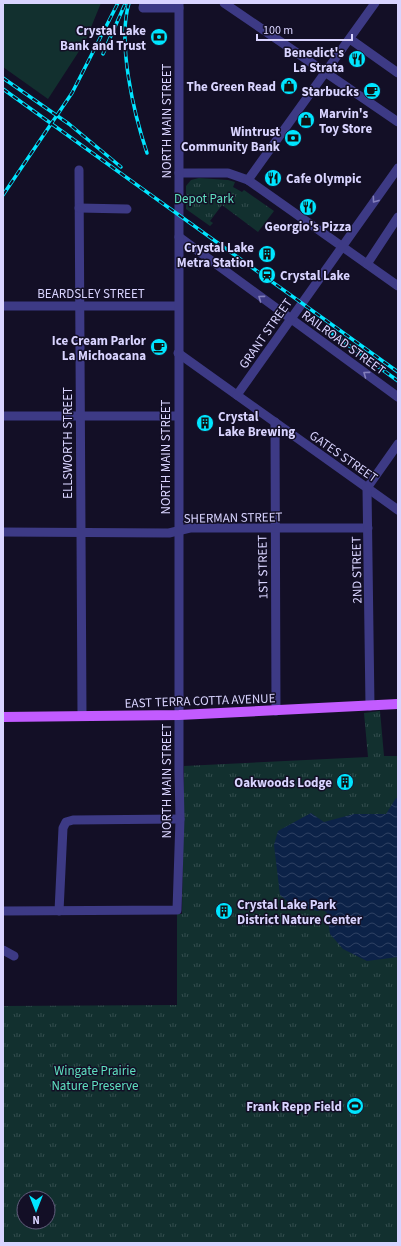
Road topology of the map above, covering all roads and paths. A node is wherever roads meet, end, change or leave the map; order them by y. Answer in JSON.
{"nodes":[{"id":1,"x":144,"y":3,"type":"edge"},
{"id":2,"x":224,"y":3,"type":"edge"},
{"id":3,"x":375,"y":3,"type":"edge"},
{"id":4,"x":160,"y":6,"type":"edge"},
{"id":5,"x":179,"y":6,"type":"edge"},
{"id":6,"x":350,"y":39,"type":"junction"},
{"id":7,"x":327,"y":73,"type":"junction"},
{"id":8,"x":398,"y":73,"type":"edge"},
{"id":9,"x":398,"y":122,"type":"edge"},
{"id":10,"x":398,"y":168,"type":"edge"},
{"id":11,"x":79,"y":170,"type":"dead end"},
{"id":12,"x":179,"y":173,"type":"junction"},
{"id":13,"x":248,"y":180,"type":"junction"},
{"id":14,"x":79,"y":208,"type":"junction"},
{"id":15,"x":127,"y":209,"type":"dead end"},
{"id":16,"x":398,"y":217,"type":"edge"},
{"id":17,"x":179,"y":237,"type":"junction"},
{"id":18,"x":342,"y":246,"type":"junction"},
{"id":19,"x":367,"y":264,"type":"junction"},
{"id":20,"x":398,"y":286,"type":"edge"},
{"id":21,"x":3,"y":306,"type":"edge"},
{"id":22,"x":80,"y":306,"type":"junction"},
{"id":23,"x":178,"y":306,"type":"junction"},
{"id":24,"x":290,"y":319,"type":"junction"},
{"id":25,"x":178,"y":353,"type":"junction"},
{"id":26,"x":237,"y":395,"type":"junction"},
{"id":27,"x":398,"y":397,"type":"edge"},
{"id":28,"x":3,"y":416,"type":"edge"},
{"id":29,"x":80,"y":416,"type":"junction"},
{"id":30,"x":178,"y":416,"type":"junction"},
{"id":31,"x":275,"y":422,"type":"junction"},
{"id":32,"x":398,"y":444,"type":"edge"},
{"id":33,"x":367,"y":488,"type":"junction"},
{"id":34,"x":398,"y":510,"type":"edge"},
{"id":35,"x":274,"y":528,"type":"junction"},
{"id":36,"x":368,"y":528,"type":"junction"},
{"id":37,"x":178,"y":530,"type":"junction"},
{"id":38,"x":3,"y":532,"type":"edge"},
{"id":39,"x":81,"y":532,"type":"junction"},
{"id":40,"x":398,"y":704,"type":"edge"},
{"id":41,"x":370,"y":706,"type":"junction"},
{"id":42,"x":276,"y":711,"type":"junction"},
{"id":43,"x":179,"y":715,"type":"junction"},
{"id":44,"x":82,"y":716,"type":"junction"},
{"id":45,"x":3,"y":717,"type":"edge"},
{"id":46,"x":180,"y":819,"type":"junction"},
{"id":47,"x":3,"y":911,"type":"edge"},
{"id":48,"x":59,"y":911,"type":"junction"},
{"id":49,"x":3,"y":950,"type":"edge"},
{"id":50,"x":14,"y":956,"type":"dead end"}],
"edges":[{"from":1,"to":4,"type":"street"},
{"from":2,"to":7,"type":"street"},
{"from":3,"to":6,"type":"street"},
{"from":4,"to":5,"type":"street"},
{"from":5,"to":12,"type":"street","name":"NORTH MAIN STREET"},
{"from":6,"to":7,"type":"street"},
{"from":6,"to":8,"type":"street"},
{"from":7,"to":9,"type":"street"},
{"from":7,"to":13,"type":"street"},
{"from":10,"to":18,"type":"street","name":"GRANT STREET","one_way":true},
{"from":11,"to":14,"type":"street","name":"ELLSWORTH STREET"},
{"from":12,"to":13,"type":"street"},
{"from":12,"to":17,"type":"street","name":"NORTH MAIN STREET"},
{"from":13,"to":18,"type":"street"},
{"from":14,"to":15,"type":"street"},
{"from":14,"to":22,"type":"street","name":"ELLSWORTH STREET"},
{"from":16,"to":19,"type":"street"},
{"from":17,"to":23,"type":"street","name":"NORTH MAIN STREET"},
{"from":24,"to":17,"type":"street","name":"RAILROAD STREET","one_way":true},
{"from":18,"to":19,"type":"street"},
{"from":18,"to":24,"type":"street","name":"GRANT STREET"},
{"from":19,"to":20,"type":"street"},
{"from":21,"to":22,"type":"street","name":"BEARDSLEY STREET"},
{"from":22,"to":23,"type":"street","name":"BEARDSLEY STREET"},
{"from":22,"to":29,"type":"street","name":"ELLSWORTH STREET"},
{"from":23,"to":25,"type":"street","name":"NORTH MAIN STREET"},
{"from":24,"to":26,"type":"street","name":"GRANT STREET"},
{"from":27,"to":24,"type":"street","name":"RAILROAD STREET","one_way":true},
{"from":25,"to":26,"type":"street","name":"GATES STREET"},
{"from":25,"to":30,"type":"street","name":"NORTH MAIN STREET"},
{"from":26,"to":31,"type":"street","name":"GATES STREET"},
{"from":28,"to":29,"type":"street"},
{"from":29,"to":30,"type":"street"},
{"from":29,"to":39,"type":"street","name":"ELLSWORTH STREET"},
{"from":30,"to":37,"type":"street","name":"NORTH MAIN STREET"},
{"from":31,"to":33,"type":"street","name":"GATES STREET"},
{"from":31,"to":35,"type":"street","name":"1ST STREET"},
{"from":32,"to":33,"type":"street"},
{"from":33,"to":34,"type":"street","name":"GATES STREET"},
{"from":33,"to":36,"type":"street","name":"2ND STREET"},
{"from":35,"to":36,"type":"street","name":"SHERMAN STREET"},
{"from":35,"to":37,"type":"street","name":"SHERMAN STREET"},
{"from":35,"to":42,"type":"street","name":"1ST STREET"},
{"from":36,"to":41,"type":"street","name":"2ND STREET"},
{"from":37,"to":39,"type":"street","name":"SHERMAN STREET"},
{"from":37,"to":43,"type":"street","name":"NORTH MAIN STREET"},
{"from":38,"to":39,"type":"street","name":"SHERMAN STREET"},
{"from":39,"to":44,"type":"street","name":"ELLSWORTH STREET"},
{"from":40,"to":41,"type":"main road","name":"EAST TERRA COTTA AVENUE"},
{"from":41,"to":42,"type":"main road","name":"EAST TERRA COTTA AVENUE"},
{"from":42,"to":43,"type":"main road","name":"EAST TERRA COTTA AVENUE"},
{"from":43,"to":44,"type":"main road","name":"EAST TERRA COTTA AVENUE"},
{"from":43,"to":46,"type":"street","name":"NORTH MAIN STREET"},
{"from":44,"to":45,"type":"main road","name":"EAST TERRA COTTA AVENUE"},
{"from":46,"to":48,"type":"street"},
{"from":46,"to":48,"type":"street","name":"NORTH MAIN STREET"},
{"from":47,"to":48,"type":"street"},
{"from":49,"to":50,"type":"street"}]}
